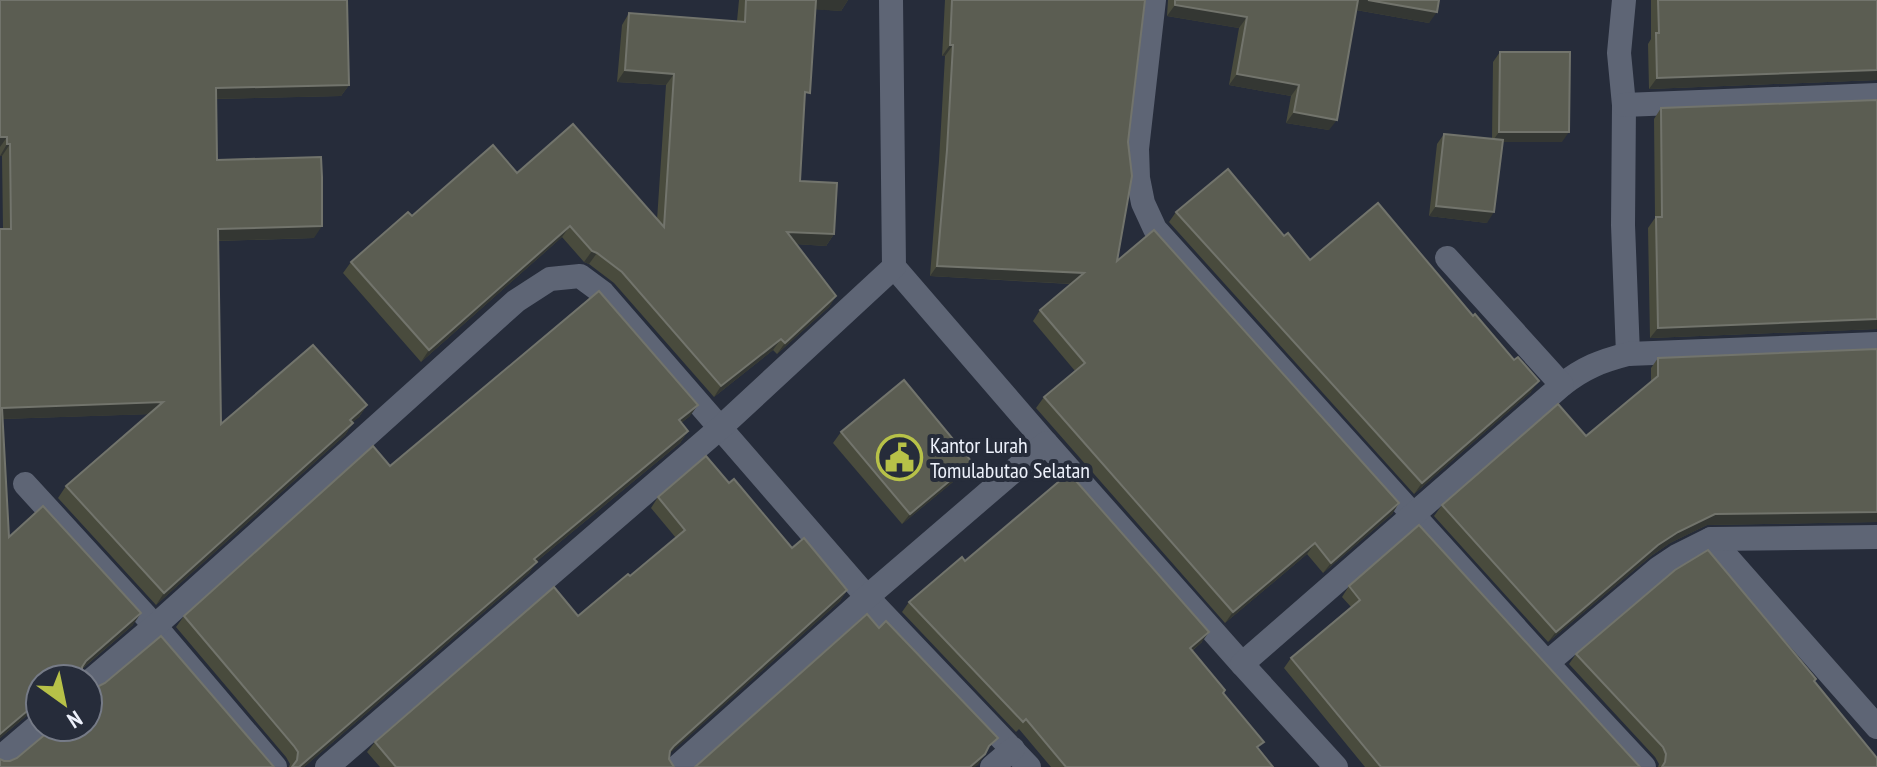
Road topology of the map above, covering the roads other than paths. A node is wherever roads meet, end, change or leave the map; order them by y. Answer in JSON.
{"nodes":[{"id":1,"x":891,"y":0,"type":"edge"},
{"id":2,"x":1154,"y":0,"type":"edge"},
{"id":3,"x":1624,"y":0,"type":"edge"},
{"id":4,"x":1877,"y":95,"type":"edge"},
{"id":5,"x":1624,"y":105,"type":"junction"},
{"id":6,"x":1447,"y":258,"type":"dead end"},
{"id":7,"x":894,"y":267,"type":"junction"},
{"id":8,"x":1877,"y":344,"type":"edge"},
{"id":9,"x":1628,"y":354,"type":"junction"},
{"id":10,"x":1562,"y":385,"type":"junction"},
{"id":11,"x":720,"y":428,"type":"junction"},
{"id":12,"x":1046,"y":443,"type":"junction"},
{"id":13,"x":25,"y":484,"type":"dead end"},
{"id":14,"x":1414,"y":515,"type":"junction"},
{"id":15,"x":1877,"y":537,"type":"edge"},
{"id":16,"x":1711,"y":539,"type":"junction"},
{"id":17,"x":867,"y":597,"type":"junction"},
{"id":18,"x":155,"y":626,"type":"junction"},
{"id":19,"x":1547,"y":663,"type":"junction"},
{"id":20,"x":1242,"y":664,"type":"junction"},
{"id":21,"x":104,"y":669,"type":"edge"},
{"id":22,"x":1877,"y":727,"type":"edge"},
{"id":23,"x":24,"y":738,"type":"edge"},
{"id":24,"x":0,"y":758,"type":"edge"},
{"id":25,"x":1021,"y":758,"type":"edge"},
{"id":26,"x":275,"y":767,"type":"edge"},
{"id":27,"x":327,"y":767,"type":"edge"},
{"id":28,"x":677,"y":767,"type":"edge"},
{"id":29,"x":992,"y":767,"type":"edge"},
{"id":30,"x":1336,"y":767,"type":"edge"},
{"id":31,"x":1644,"y":767,"type":"edge"}],
"edges":[{"from":1,"to":7,"type":"street"},
{"from":2,"to":14,"type":"street"},
{"from":3,"to":5,"type":"street"},
{"from":4,"to":5,"type":"street"},
{"from":5,"to":9,"type":"street"},
{"from":6,"to":10,"type":"street"},
{"from":7,"to":11,"type":"street"},
{"from":7,"to":12,"type":"street"},
{"from":8,"to":9,"type":"street"},
{"from":9,"to":10,"type":"street"},
{"from":10,"to":14,"type":"street"},
{"from":11,"to":17,"type":"street"},
{"from":11,"to":18,"type":"street"},
{"from":11,"to":27,"type":"street"},
{"from":12,"to":17,"type":"street"},
{"from":12,"to":20,"type":"street"},
{"from":13,"to":18,"type":"street"},
{"from":14,"to":19,"type":"street"},
{"from":14,"to":20,"type":"street"},
{"from":15,"to":16,"type":"street"},
{"from":16,"to":19,"type":"street"},
{"from":16,"to":22,"type":"street"},
{"from":17,"to":25,"type":"street"},
{"from":17,"to":28,"type":"street"},
{"from":18,"to":21,"type":"street"},
{"from":18,"to":26,"type":"street"},
{"from":19,"to":31,"type":"street"},
{"from":20,"to":30,"type":"street"},
{"from":23,"to":24,"type":"street"},
{"from":25,"to":29,"type":"street"}]}
